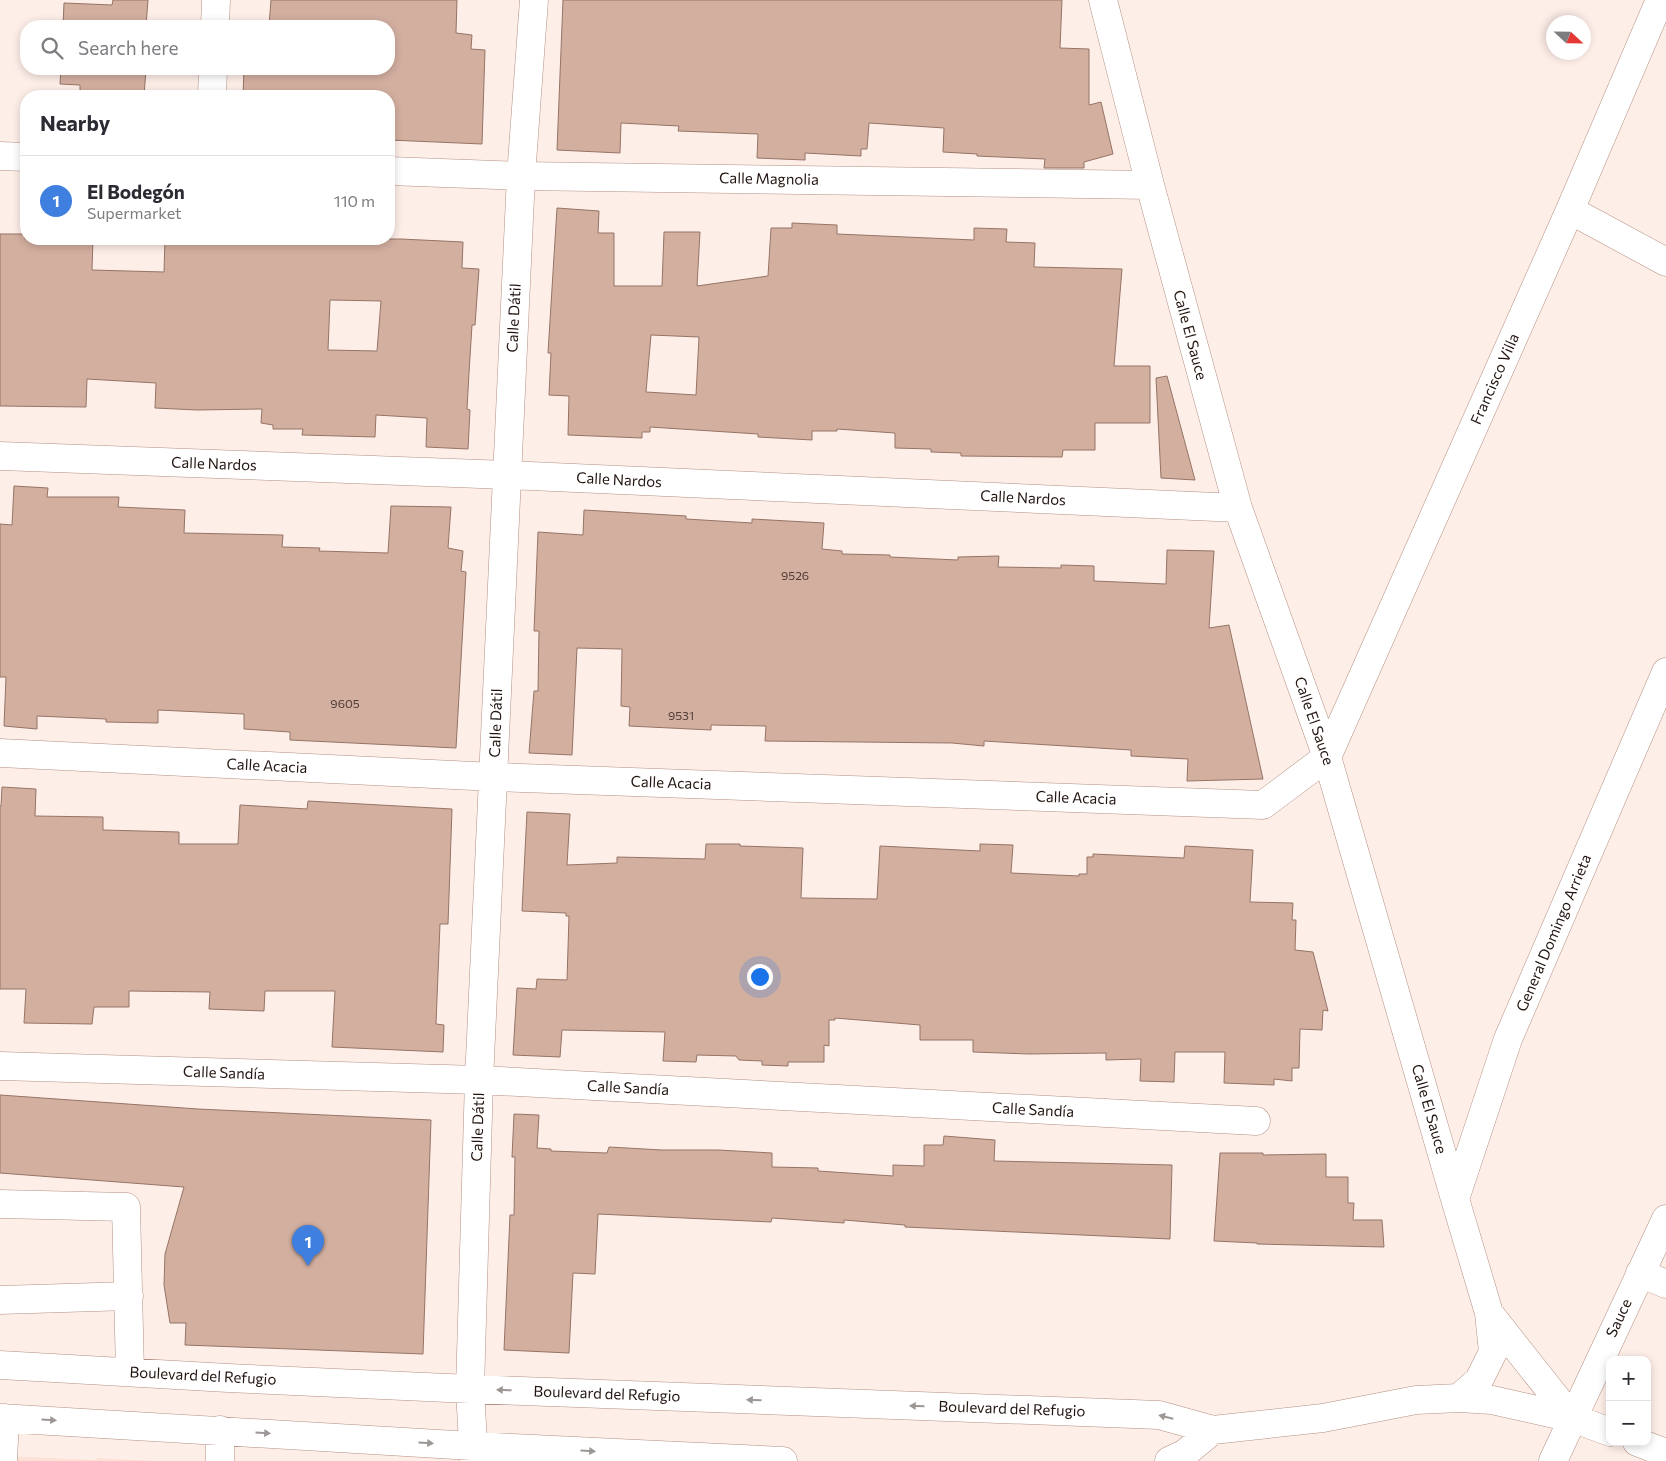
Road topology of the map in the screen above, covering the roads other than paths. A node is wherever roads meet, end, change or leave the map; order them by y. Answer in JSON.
{"nodes":[{"id":1,"x":216,"y":0,"type":"edge"},
{"id":2,"x":534,"y":0,"type":"edge"},
{"id":3,"x":1104,"y":0,"type":"edge"},
{"id":4,"x":1660,"y":0,"type":"edge"},
{"id":5,"x":215,"y":20,"type":"edge"},
{"id":6,"x":213,"y":75,"type":"edge"},
{"id":7,"x":212,"y":90,"type":"edge"},
{"id":8,"x":0,"y":156,"type":"edge"},
{"id":9,"x":20,"y":157,"type":"edge"},
{"id":10,"x":395,"y":171,"type":"edge"},
{"id":11,"x":521,"y":176,"type":"junction"},
{"id":12,"x":1150,"y":185,"type":"junction"},
{"id":13,"x":1570,"y":210,"type":"junction"},
{"id":14,"x":1666,"y":262,"type":"edge"},
{"id":15,"x":0,"y":456,"type":"edge"},
{"id":16,"x":507,"y":475,"type":"junction"},
{"id":17,"x":1238,"y":508,"type":"junction"},
{"id":18,"x":1666,"y":672,"type":"edge"},
{"id":19,"x":0,"y":753,"type":"edge"},
{"id":20,"x":1327,"y":758,"type":"junction"},
{"id":21,"x":494,"y":777,"type":"junction"},
{"id":22,"x":0,"y":1066,"type":"edge"},
{"id":23,"x":479,"y":1080,"type":"junction"},
{"id":24,"x":1256,"y":1122,"type":"dead end"},
{"id":25,"x":1455,"y":1199,"type":"junction"},
{"id":26,"x":0,"y":1204,"type":"edge"},
{"id":27,"x":1666,"y":1219,"type":"edge"},
{"id":28,"x":1640,"y":1273,"type":"junction"},
{"id":29,"x":1666,"y":1284,"type":"edge"},
{"id":30,"x":129,"y":1296,"type":"junction"},
{"id":31,"x":0,"y":1300,"type":"edge"},
{"id":32,"x":1489,"y":1313,"type":"junction"},
{"id":33,"x":0,"y":1365,"type":"edge"},
{"id":34,"x":130,"y":1372,"type":"junction"},
{"id":35,"x":470,"y":1389,"type":"junction"},
{"id":36,"x":1459,"y":1398,"type":"junction"},
{"id":37,"x":2,"y":1418,"type":"edge"},
{"id":38,"x":1572,"y":1418,"type":"junction"},
{"id":39,"x":220,"y":1430,"type":"junction"},
{"id":40,"x":1213,"y":1430,"type":"junction"},
{"id":41,"x":1606,"y":1431,"type":"edge"},
{"id":42,"x":1648,"y":1446,"type":"edge"},
{"id":43,"x":473,"y":1453,"type":"edge"},
{"id":44,"x":1666,"y":1453,"type":"edge"},
{"id":45,"x":3,"y":1461,"type":"edge"},
{"id":46,"x":220,"y":1461,"type":"edge"},
{"id":47,"x":783,"y":1461,"type":"edge"},
{"id":48,"x":1169,"y":1461,"type":"edge"},
{"id":49,"x":1553,"y":1461,"type":"edge"}],
"edges":[{"from":1,"to":5,"type":"street"},
{"from":2,"to":11,"type":"street","name":"Calle Dátil"},
{"from":3,"to":12,"type":"street","name":"Calle El Sauce"},
{"from":4,"to":13,"type":"street","name":"Francisco Villa"},
{"from":6,"to":7,"type":"street"},
{"from":8,"to":9,"type":"street"},
{"from":10,"to":11,"type":"street","name":"Calle Magnolia"},
{"from":11,"to":12,"type":"street","name":"Calle Magnolia"},
{"from":11,"to":16,"type":"street","name":"Calle Dátil"},
{"from":12,"to":17,"type":"street","name":"Calle El Sauce"},
{"from":13,"to":14,"type":"street"},
{"from":13,"to":20,"type":"street","name":"Francisco Villa"},
{"from":15,"to":16,"type":"street","name":"Calle Nardos"},
{"from":16,"to":17,"type":"street","name":"Calle Nardos"},
{"from":16,"to":21,"type":"street","name":"Calle Dátil"},
{"from":17,"to":20,"type":"street","name":"Calle El Sauce"},
{"from":18,"to":25,"type":"street","name":"General Domingo Arrieta"},
{"from":19,"to":21,"type":"street","name":"Calle Acacia"},
{"from":20,"to":21,"type":"street","name":"Calle Acacia"},
{"from":20,"to":25,"type":"street","name":"Calle El Sauce"},
{"from":21,"to":23,"type":"street","name":"Calle Dátil"},
{"from":22,"to":23,"type":"street","name":"Calle Sandía"},
{"from":23,"to":24,"type":"street","name":"Calle Sandía"},
{"from":23,"to":35,"type":"street","name":"Calle Dátil"},
{"from":25,"to":32,"type":"street","name":"Calle El Sauce"},
{"from":26,"to":30,"type":"street"},
{"from":27,"to":28,"type":"street","name":"Sauce"},
{"from":28,"to":29,"type":"street"},
{"from":28,"to":38,"type":"street","name":"Sauce"},
{"from":30,"to":31,"type":"street"},
{"from":30,"to":34,"type":"street"},
{"from":32,"to":36,"type":"street"},
{"from":32,"to":38,"type":"street","name":"Calle El Sauce"},
{"from":33,"to":34,"type":"street","name":"Boulevard del Refugio"},
{"from":34,"to":35,"type":"street","name":"Boulevard del Refugio"},
{"from":40,"to":35,"type":"street","name":"Boulevard del Refugio","one_way":true},
{"from":35,"to":43,"type":"street","name":"Calle Dátil"},
{"from":36,"to":38,"type":"street","name":"Boulevard del Refugio"},
{"from":36,"to":40,"type":"street","name":"Boulevard del Refugio"},
{"from":37,"to":39,"type":"street","one_way":true},
{"from":37,"to":45,"type":"street"},
{"from":38,"to":41,"type":"street","name":"Boulevard del Refugio"},
{"from":38,"to":49,"type":"street","name":"Sauce"},
{"from":39,"to":43,"type":"street","one_way":true},
{"from":39,"to":46,"type":"street"},
{"from":40,"to":48,"type":"street"},
{"from":42,"to":44,"type":"street"},
{"from":43,"to":47,"type":"street","one_way":true}]}
